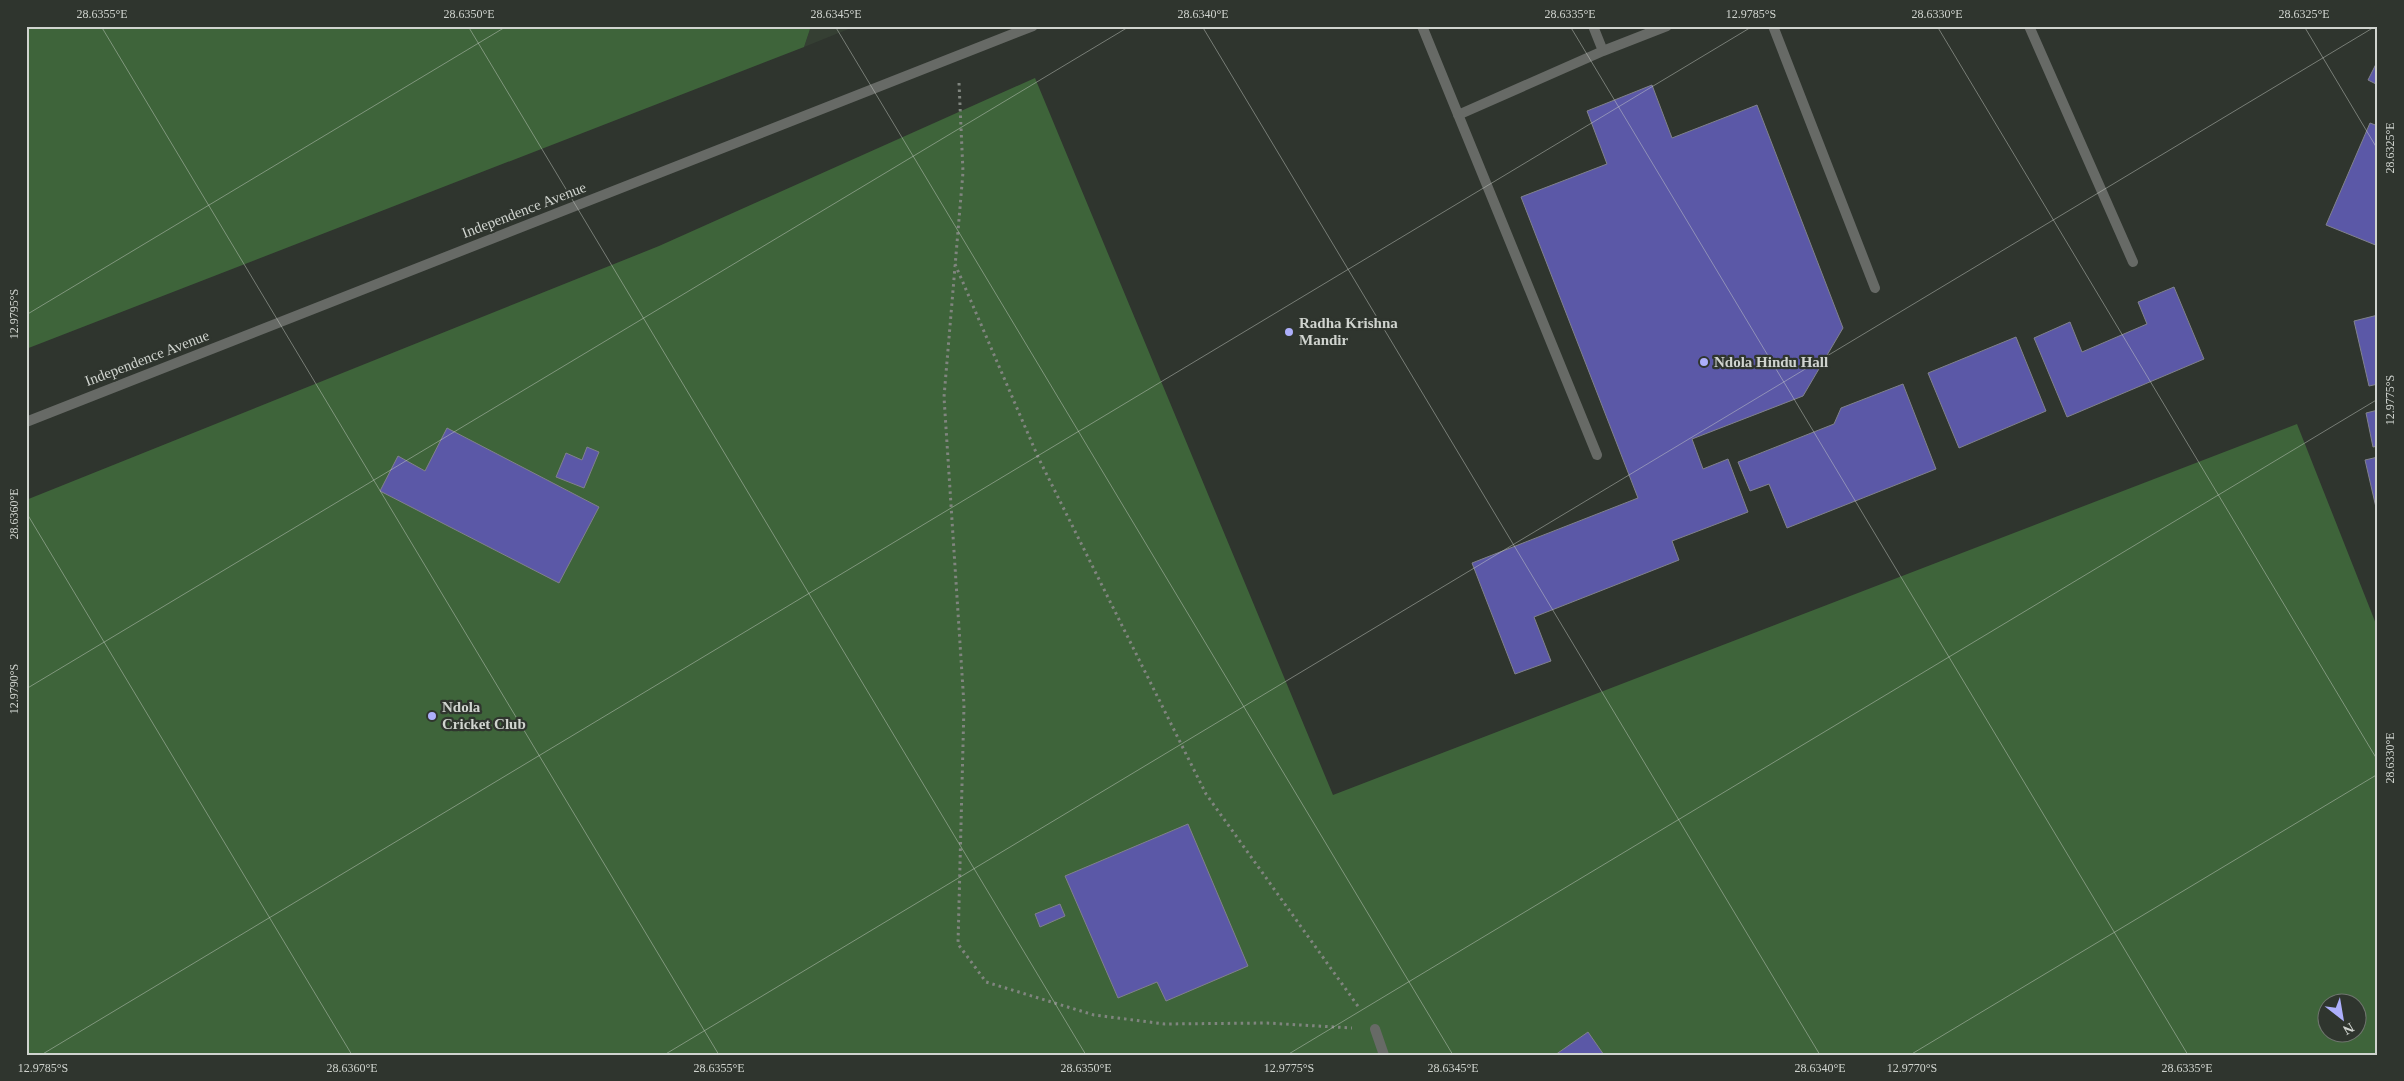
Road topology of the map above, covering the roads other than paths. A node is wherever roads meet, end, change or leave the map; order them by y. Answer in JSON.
{"nodes":[{"id":1,"x":1034,"y":26,"type":"edge"},
{"id":2,"x":1422,"y":26,"type":"edge"},
{"id":3,"x":1592,"y":26,"type":"edge"},
{"id":4,"x":1667,"y":26,"type":"edge"},
{"id":5,"x":1773,"y":26,"type":"edge"},
{"id":6,"x":2029,"y":26,"type":"edge"},
{"id":7,"x":1603,"y":51,"type":"junction"},
{"id":8,"x":1458,"y":115,"type":"junction"},
{"id":9,"x":2134,"y":262,"type":"dead end"},
{"id":10,"x":1875,"y":288,"type":"dead end"},
{"id":11,"x":26,"y":422,"type":"edge"},
{"id":12,"x":1597,"y":455,"type":"dead end"},
{"id":13,"x":1375,"y":1029,"type":"road end"},
{"id":14,"x":1384,"y":1055,"type":"edge"}],
"edges":[{"from":1,"to":11,"type":"street","name":"Independence Avenue"},
{"from":2,"to":8,"type":"street"},
{"from":3,"to":7,"type":"street"},
{"from":4,"to":7,"type":"street"},
{"from":5,"to":10,"type":"street"},
{"from":6,"to":9,"type":"street"},
{"from":7,"to":8,"type":"street"},
{"from":8,"to":12,"type":"street"},
{"from":13,"to":14,"type":"street"}]}
